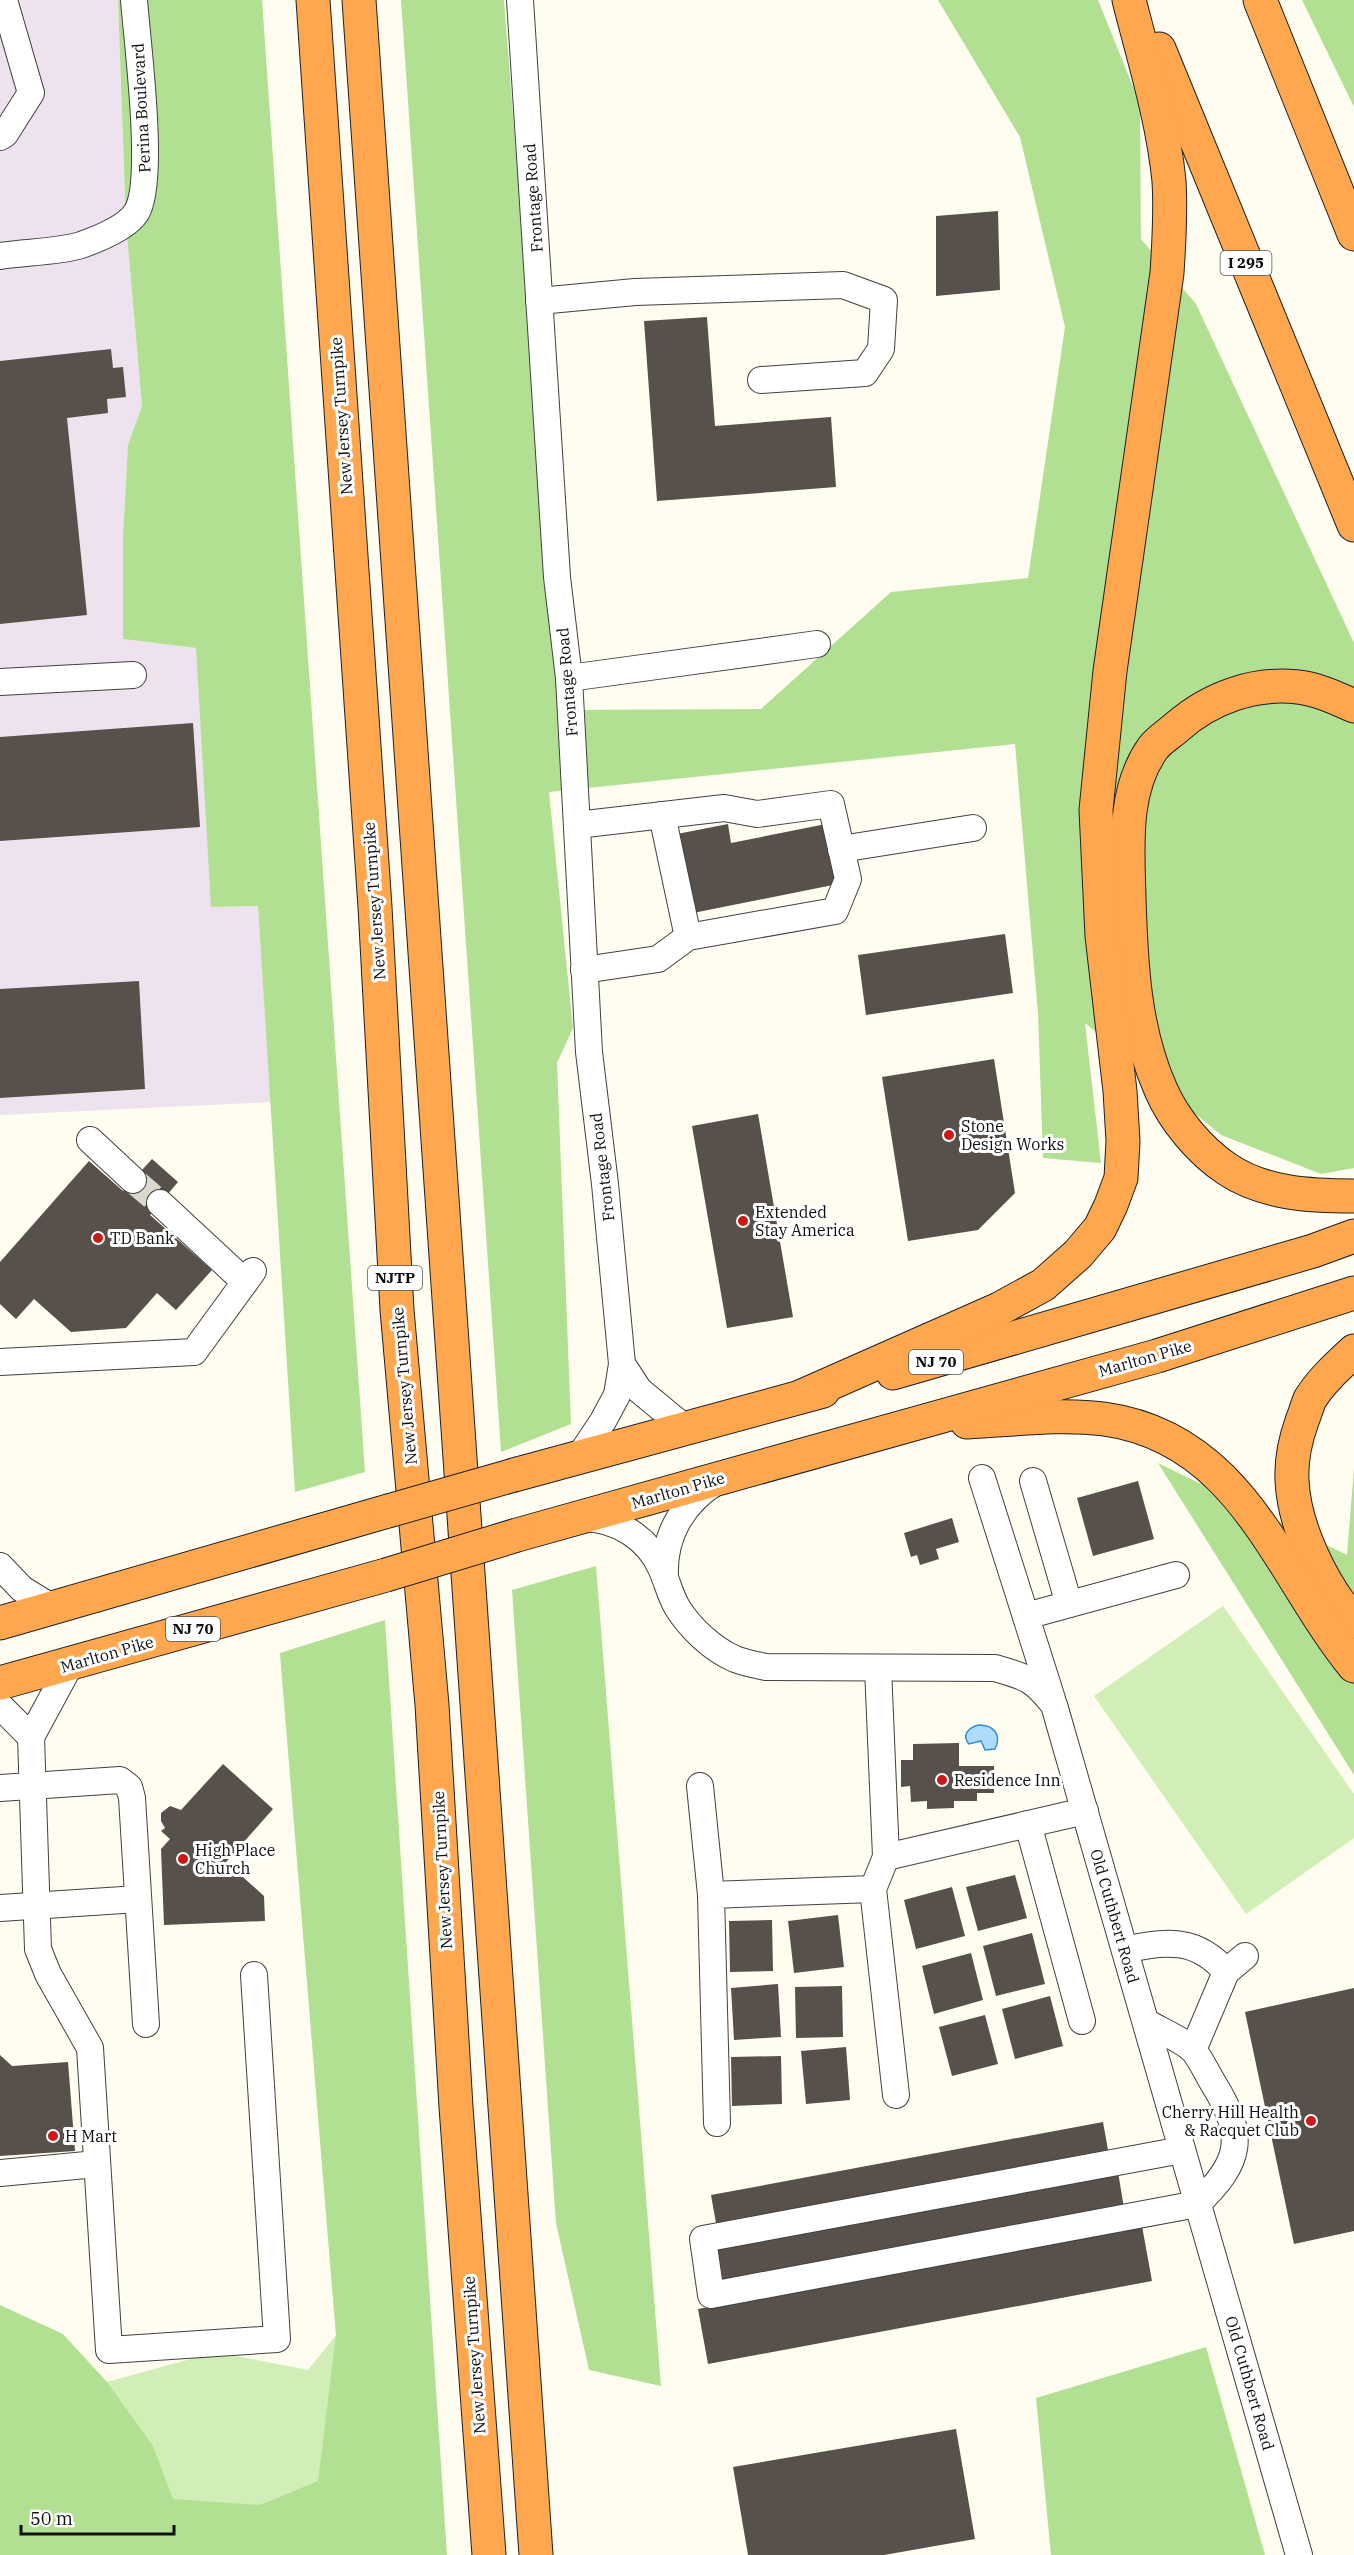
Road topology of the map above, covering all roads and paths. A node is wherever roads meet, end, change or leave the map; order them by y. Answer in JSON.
{"nodes":[{"id":1,"x":4,"y":0,"type":"edge"},
{"id":2,"x":134,"y":0,"type":"edge"},
{"id":3,"x":313,"y":0,"type":"edge"},
{"id":4,"x":359,"y":0,"type":"edge"},
{"id":5,"x":520,"y":0,"type":"edge"},
{"id":6,"x":1129,"y":0,"type":"edge"},
{"id":7,"x":1139,"y":0,"type":"edge"},
{"id":8,"x":1260,"y":0,"type":"edge"},
{"id":9,"x":1268,"y":0,"type":"edge"},
{"id":10,"x":0,"y":137,"type":"edge"},
{"id":11,"x":1354,"y":174,"type":"edge"},
{"id":12,"x":1354,"y":234,"type":"edge"},
{"id":13,"x":0,"y":256,"type":"edge"},
{"id":14,"x":539,"y":302,"type":"junction"},
{"id":15,"x":761,"y":380,"type":"dead end"},
{"id":16,"x":1354,"y":525,"type":"edge"},
{"id":17,"x":817,"y":644,"type":"dead end"},
{"id":18,"x":132,"y":675,"type":"dead end"},
{"id":19,"x":569,"y":678,"type":"junction"},
{"id":20,"x":0,"y":682,"type":"edge"},
{"id":21,"x":1354,"y":706,"type":"edge"},
{"id":22,"x":662,"y":815,"type":"junction"},
{"id":23,"x":577,"y":825,"type":"junction"},
{"id":24,"x":973,"y":828,"type":"dead end"},
{"id":25,"x":841,"y":849,"type":"junction"},
{"id":26,"x":688,"y":937,"type":"junction"},
{"id":27,"x":584,"y":970,"type":"junction"},
{"id":28,"x":90,"y":1140,"type":"dead end"},
{"id":29,"x":133,"y":1180,"type":"tunnel mouth"},
{"id":30,"x":1354,"y":1196,"type":"edge"},
{"id":31,"x":160,"y":1203,"type":"tunnel mouth"},
{"id":32,"x":1354,"y":1236,"type":"edge"},
{"id":33,"x":1354,"y":1293,"type":"edge"},
{"id":34,"x":1354,"y":1352,"type":"edge"},
{"id":35,"x":0,"y":1362,"type":"edge"},
{"id":36,"x":622,"y":1364,"type":"junction"},
{"id":37,"x":802,"y":1396,"type":"junction"},
{"id":38,"x":912,"y":1425,"type":"junction"},
{"id":39,"x":685,"y":1428,"type":"junction"},
{"id":40,"x":579,"y":1457,"type":"junction"},
{"id":41,"x":730,"y":1475,"type":"junction"},
{"id":42,"x":982,"y":1478,"type":"dead end"},
{"id":43,"x":1033,"y":1481,"type":"dead end"},
{"id":44,"x":575,"y":1519,"type":"junction"},
{"id":45,"x":0,"y":1566,"type":"edge"},
{"id":46,"x":1176,"y":1575,"type":"dead end"},
{"id":47,"x":665,"y":1577,"type":"junction"},
{"id":48,"x":1069,"y":1604,"type":"junction"},
{"id":49,"x":52,"y":1608,"type":"junction"},
{"id":50,"x":1026,"y":1616,"type":"junction"},
{"id":51,"x":1354,"y":1622,"type":"edge"},
{"id":52,"x":0,"y":1623,"type":"edge"},
{"id":53,"x":71,"y":1664,"type":"junction"},
{"id":54,"x":1354,"y":1666,"type":"edge"},
{"id":55,"x":878,"y":1668,"type":"junction"},
{"id":56,"x":0,"y":1683,"type":"edge"},
{"id":57,"x":1054,"y":1704,"type":"junction"},
{"id":58,"x":0,"y":1706,"type":"edge"},
{"id":59,"x":31,"y":1737,"type":"junction"},
{"id":60,"x":33,"y":1786,"type":"junction"},
{"id":61,"x":700,"y":1786,"type":"dead end"},
{"id":62,"x":0,"y":1788,"type":"edge"},
{"id":63,"x":1085,"y":1811,"type":"junction"},
{"id":64,"x":1028,"y":1824,"type":"junction"},
{"id":65,"x":886,"y":1857,"type":"junction"},
{"id":66,"x":873,"y":1888,"type":"junction"},
{"id":67,"x":711,"y":1895,"type":"junction"},
{"id":68,"x":138,"y":1899,"type":"junction"},
{"id":69,"x":37,"y":1905,"type":"junction"},
{"id":70,"x":0,"y":1908,"type":"edge"},
{"id":71,"x":1125,"y":1950,"type":"junction"},
{"id":72,"x":254,"y":1975,"type":"dead end"},
{"id":73,"x":1082,"y":2021,"type":"dead end"},
{"id":74,"x":1146,"y":2022,"type":"junction"},
{"id":75,"x":146,"y":2024,"type":"dead end"},
{"id":76,"x":1193,"y":2050,"type":"junction"},
{"id":77,"x":896,"y":2096,"type":"dead end"},
{"id":78,"x":717,"y":2123,"type":"dead end"},
{"id":79,"x":1182,"y":2150,"type":"junction"},
{"id":80,"x":97,"y":2164,"type":"junction"},
{"id":81,"x":0,"y":2173,"type":"edge"},
{"id":82,"x":1197,"y":2204,"type":"junction"},
{"id":83,"x":489,"y":2555,"type":"edge"},
{"id":84,"x":536,"y":2555,"type":"edge"},
{"id":85,"x":1299,"y":2555,"type":"edge"}],
"edges":[{"from":1,"to":10,"type":"street"},
{"from":2,"to":13,"type":"street","name":"Perina Boulevard"},
{"from":3,"to":83,"type":"highway","name":"New Jersey Turnpike","number":"NJTP"},
{"from":4,"to":84,"type":"highway","number":"NJTP"},
{"from":5,"to":14,"type":"street","name":"Frontage Road"},
{"from":6,"to":37,"type":"highway"},
{"from":7,"to":16,"type":"highway","number":"I 295"},
{"from":8,"to":12,"type":"highway"},
{"from":9,"to":11,"type":"highway"},
{"from":14,"to":15,"type":"street"},
{"from":14,"to":19,"type":"street","name":"Frontage Road"},
{"from":17,"to":19,"type":"street"},
{"from":18,"to":20,"type":"street"},
{"from":19,"to":23,"type":"street","name":"Frontage Road"},
{"from":21,"to":30,"type":"highway"},
{"from":22,"to":23,"type":"street"},
{"from":22,"to":25,"type":"street"},
{"from":22,"to":26,"type":"street"},
{"from":23,"to":27,"type":"street","name":"Frontage Road"},
{"from":24,"to":25,"type":"street"},
{"from":25,"to":26,"type":"street"},
{"from":26,"to":27,"type":"street"},
{"from":27,"to":36,"type":"street","name":"Frontage Road"},
{"from":28,"to":29,"type":"street"},
{"from":31,"to":35,"type":"street"},
{"from":32,"to":37,"type":"highway","number":"NJ 70"},
{"from":33,"to":38,"type":"highway","name":"Marlton Pike","number":"NJ 70"},
{"from":34,"to":51,"type":"highway"},
{"from":36,"to":39,"type":"street","name":"Frontage Road"},
{"from":36,"to":40,"type":"street","name":"Frontage Road"},
{"from":37,"to":39,"type":"highway","number":"NJ 70"},
{"from":38,"to":41,"type":"highway","name":"Marlton Pike","number":"NJ 70"},
{"from":38,"to":54,"type":"highway"},
{"from":39,"to":40,"type":"highway","number":"NJ 70"},
{"from":40,"to":49,"type":"highway","number":"NJ 70","bridge":true},
{"from":41,"to":44,"type":"highway","name":"Marlton Pike","number":"NJ 70"},
{"from":41,"to":47,"type":"street","name":"Old Cuthbert Road"},
{"from":42,"to":50,"type":"street"},
{"from":43,"to":48,"type":"street"},
{"from":44,"to":47,"type":"street","name":"Old Cuthbert Road"},
{"from":44,"to":53,"type":"highway","name":"Marlton Pike","number":"NJ 70","bridge":true},
{"from":45,"to":49,"type":"street"},
{"from":46,"to":48,"type":"street"},
{"from":47,"to":55,"type":"street","name":"Old Cuthbert Road"},
{"from":48,"to":50,"type":"street"},
{"from":49,"to":52,"type":"highway","number":"NJ 70"},
{"from":50,"to":57,"type":"street"},
{"from":53,"to":56,"type":"highway","name":"Marlton Pike","number":"NJ 70"},
{"from":53,"to":59,"type":"street"},
{"from":55,"to":57,"type":"street","name":"Old Cuthbert Road"},
{"from":55,"to":65,"type":"street"},
{"from":57,"to":63,"type":"street","name":"Old Cuthbert Road"},
{"from":58,"to":59,"type":"street"},
{"from":59,"to":60,"type":"street"},
{"from":60,"to":62,"type":"street"},
{"from":60,"to":68,"type":"street"},
{"from":60,"to":69,"type":"street"},
{"from":61,"to":67,"type":"street"},
{"from":63,"to":64,"type":"street"},
{"from":63,"to":71,"type":"street","name":"Old Cuthbert Road"},
{"from":64,"to":65,"type":"street"},
{"from":64,"to":73,"type":"street"},
{"from":65,"to":66,"type":"street"},
{"from":66,"to":67,"type":"street"},
{"from":66,"to":77,"type":"street"},
{"from":67,"to":78,"type":"street"},
{"from":68,"to":69,"type":"street"},
{"from":68,"to":75,"type":"street"},
{"from":69,"to":70,"type":"street"},
{"from":69,"to":80,"type":"street"},
{"from":71,"to":74,"type":"street","name":"Old Cuthbert Road"},
{"from":71,"to":76,"type":"street"},
{"from":72,"to":80,"type":"street"},
{"from":74,"to":76,"type":"street"},
{"from":74,"to":79,"type":"street","name":"Old Cuthbert Road"},
{"from":76,"to":82,"type":"street"},
{"from":79,"to":82,"type":"street","name":"Old Cuthbert Road"},
{"from":79,"to":82,"type":"street"},
{"from":80,"to":81,"type":"street"},
{"from":82,"to":85,"type":"street","name":"Old Cuthbert Road"}]}
